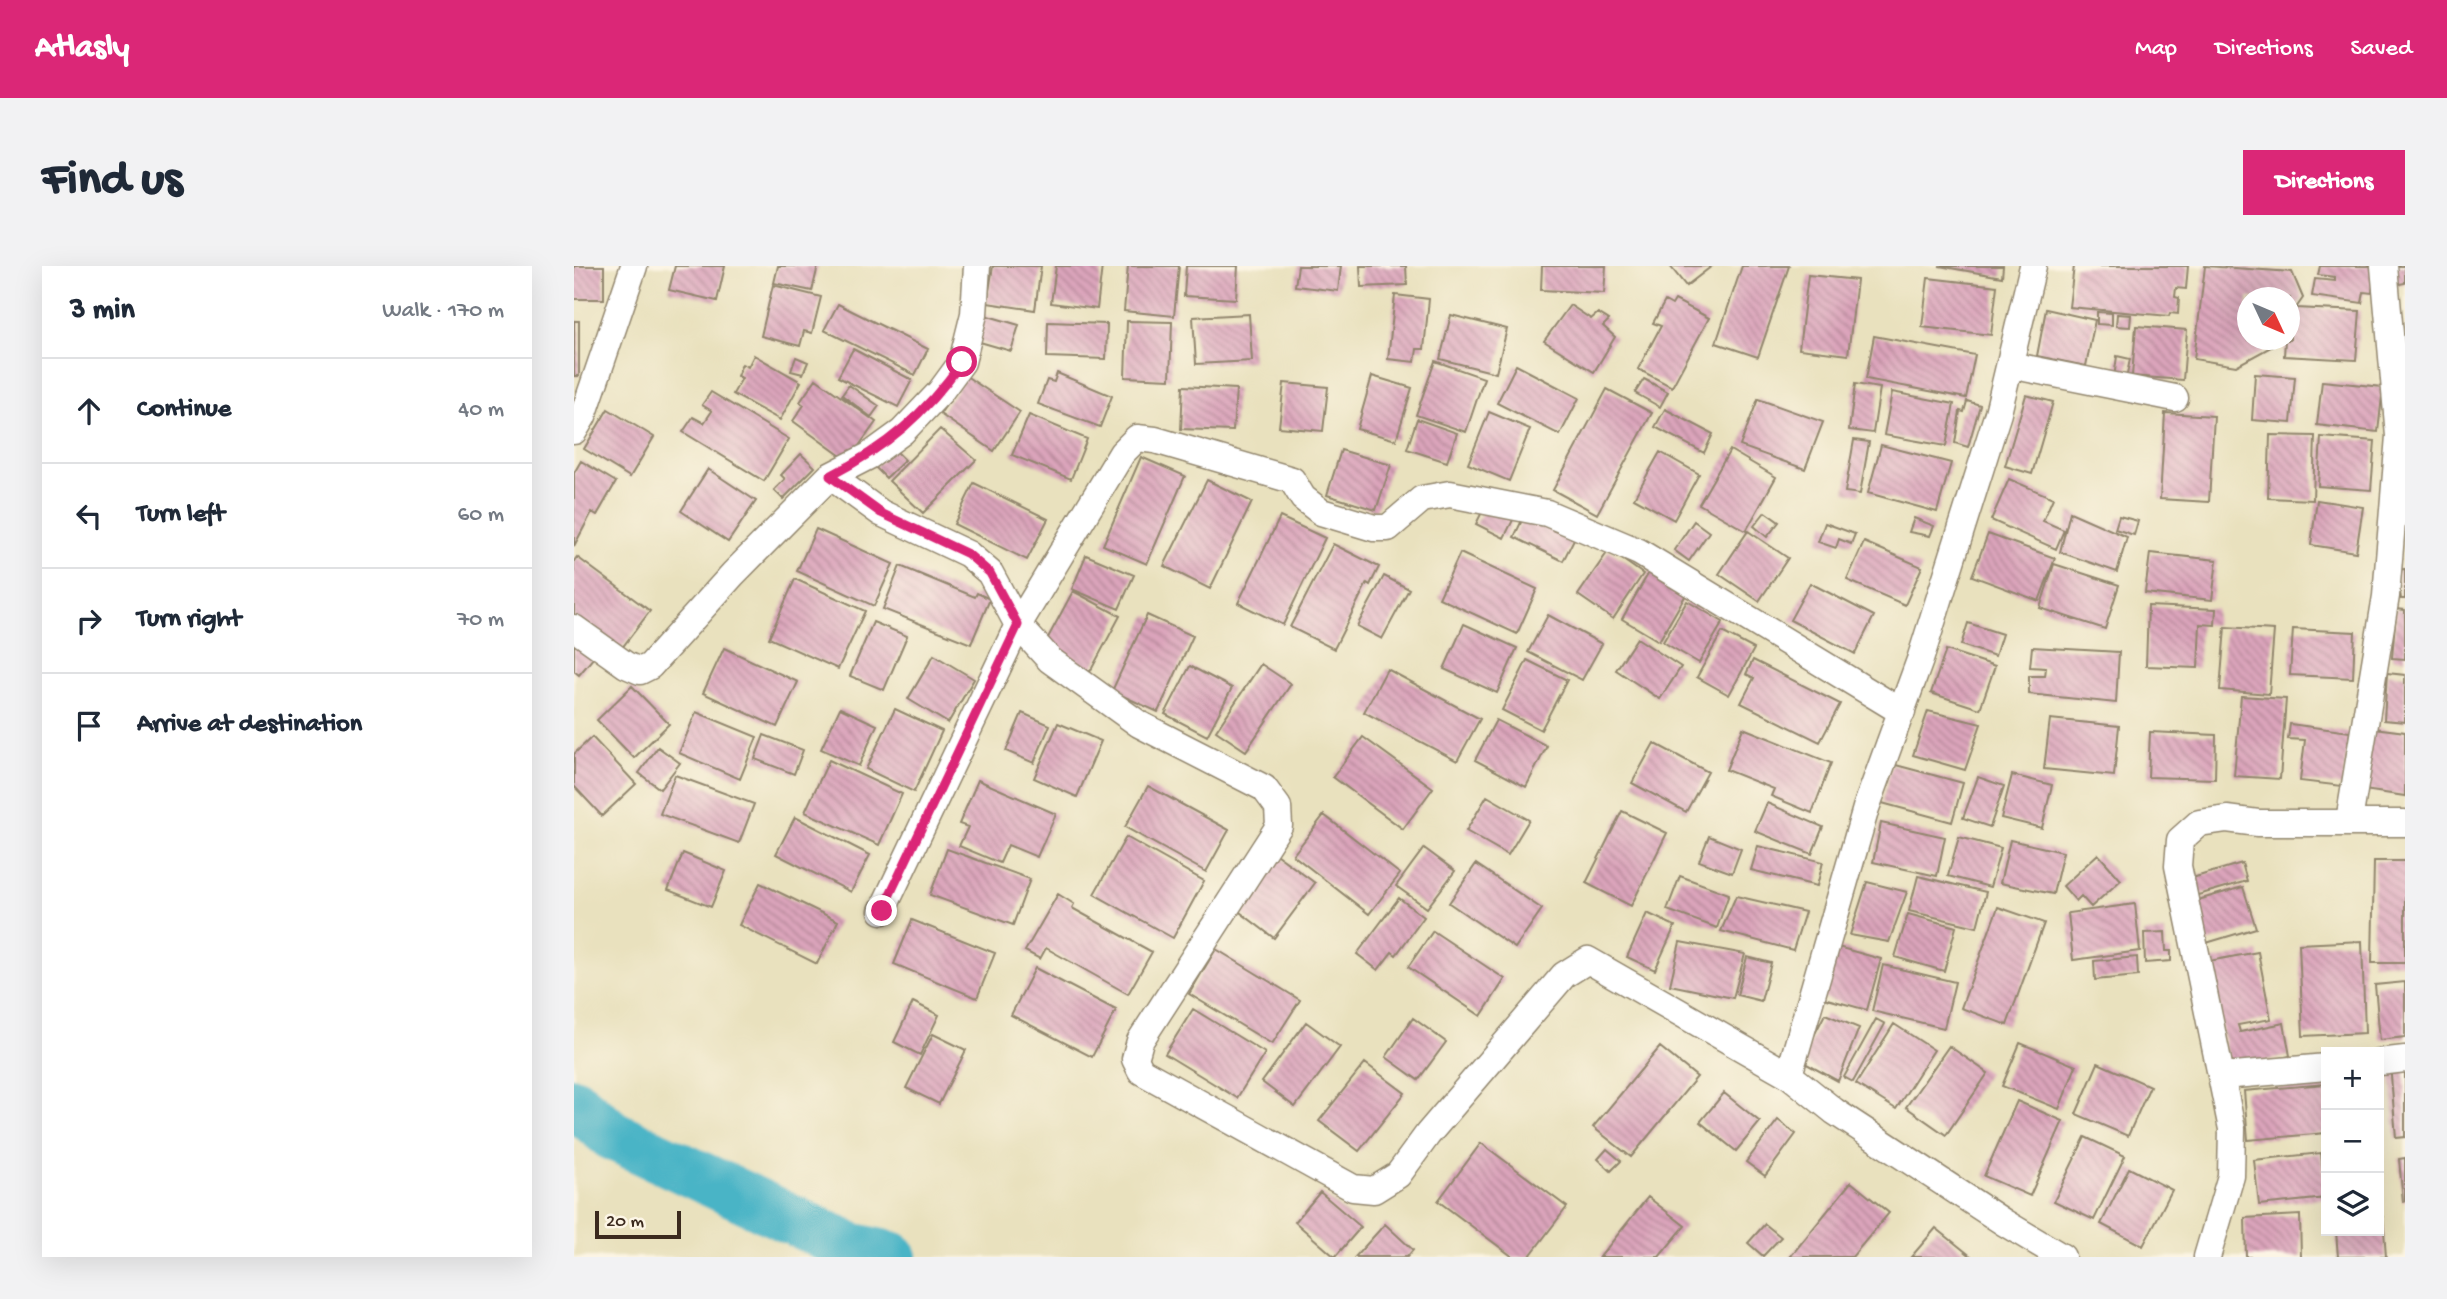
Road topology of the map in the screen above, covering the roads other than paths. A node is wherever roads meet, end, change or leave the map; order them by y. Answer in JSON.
{"nodes":[{"id":1,"x":634,"y":266,"type":"edge"},
{"id":2,"x":977,"y":266,"type":"edge"},
{"id":3,"x":2032,"y":266,"type":"edge"},
{"id":4,"x":2384,"y":266,"type":"edge"},
{"id":5,"x":2010,"y":365,"type":"junction"},
{"id":6,"x":2175,"y":398,"type":"dead end"},
{"id":7,"x":574,"y":431,"type":"edge"},
{"id":8,"x":830,"y":476,"type":"junction"},
{"id":9,"x":1018,"y":625,"type":"junction"},
{"id":10,"x":574,"y":628,"type":"edge"},
{"id":11,"x":1902,"y":712,"type":"junction"},
{"id":12,"x":2349,"y":821,"type":"junction"},
{"id":13,"x":2405,"y":823,"type":"edge"},
{"id":14,"x":882,"y":911,"type":"dead end"},
{"id":15,"x":2405,"y":1059,"type":"edge"},
{"id":16,"x":2384,"y":1061,"type":"edge"},
{"id":17,"x":2321,"y":1067,"type":"edge"},
{"id":18,"x":1789,"y":1075,"type":"junction"},
{"id":19,"x":2223,"y":1076,"type":"junction"},
{"id":20,"x":2062,"y":1257,"type":"edge"},
{"id":21,"x":2207,"y":1257,"type":"edge"}],
"edges":[{"from":1,"to":7,"type":"street"},
{"from":2,"to":8,"type":"street"},
{"from":3,"to":5,"type":"street"},
{"from":4,"to":12,"type":"street"},
{"from":5,"to":6,"type":"street"},
{"from":5,"to":11,"type":"street"},
{"from":8,"to":9,"type":"street"},
{"from":8,"to":10,"type":"street"},
{"from":9,"to":11,"type":"street"},
{"from":9,"to":14,"type":"street"},
{"from":9,"to":18,"type":"street"},
{"from":11,"to":18,"type":"street"},
{"from":12,"to":13,"type":"street"},
{"from":12,"to":19,"type":"street"},
{"from":15,"to":16,"type":"street"},
{"from":17,"to":19,"type":"street"},
{"from":18,"to":20,"type":"street"},
{"from":19,"to":21,"type":"street"}]}
